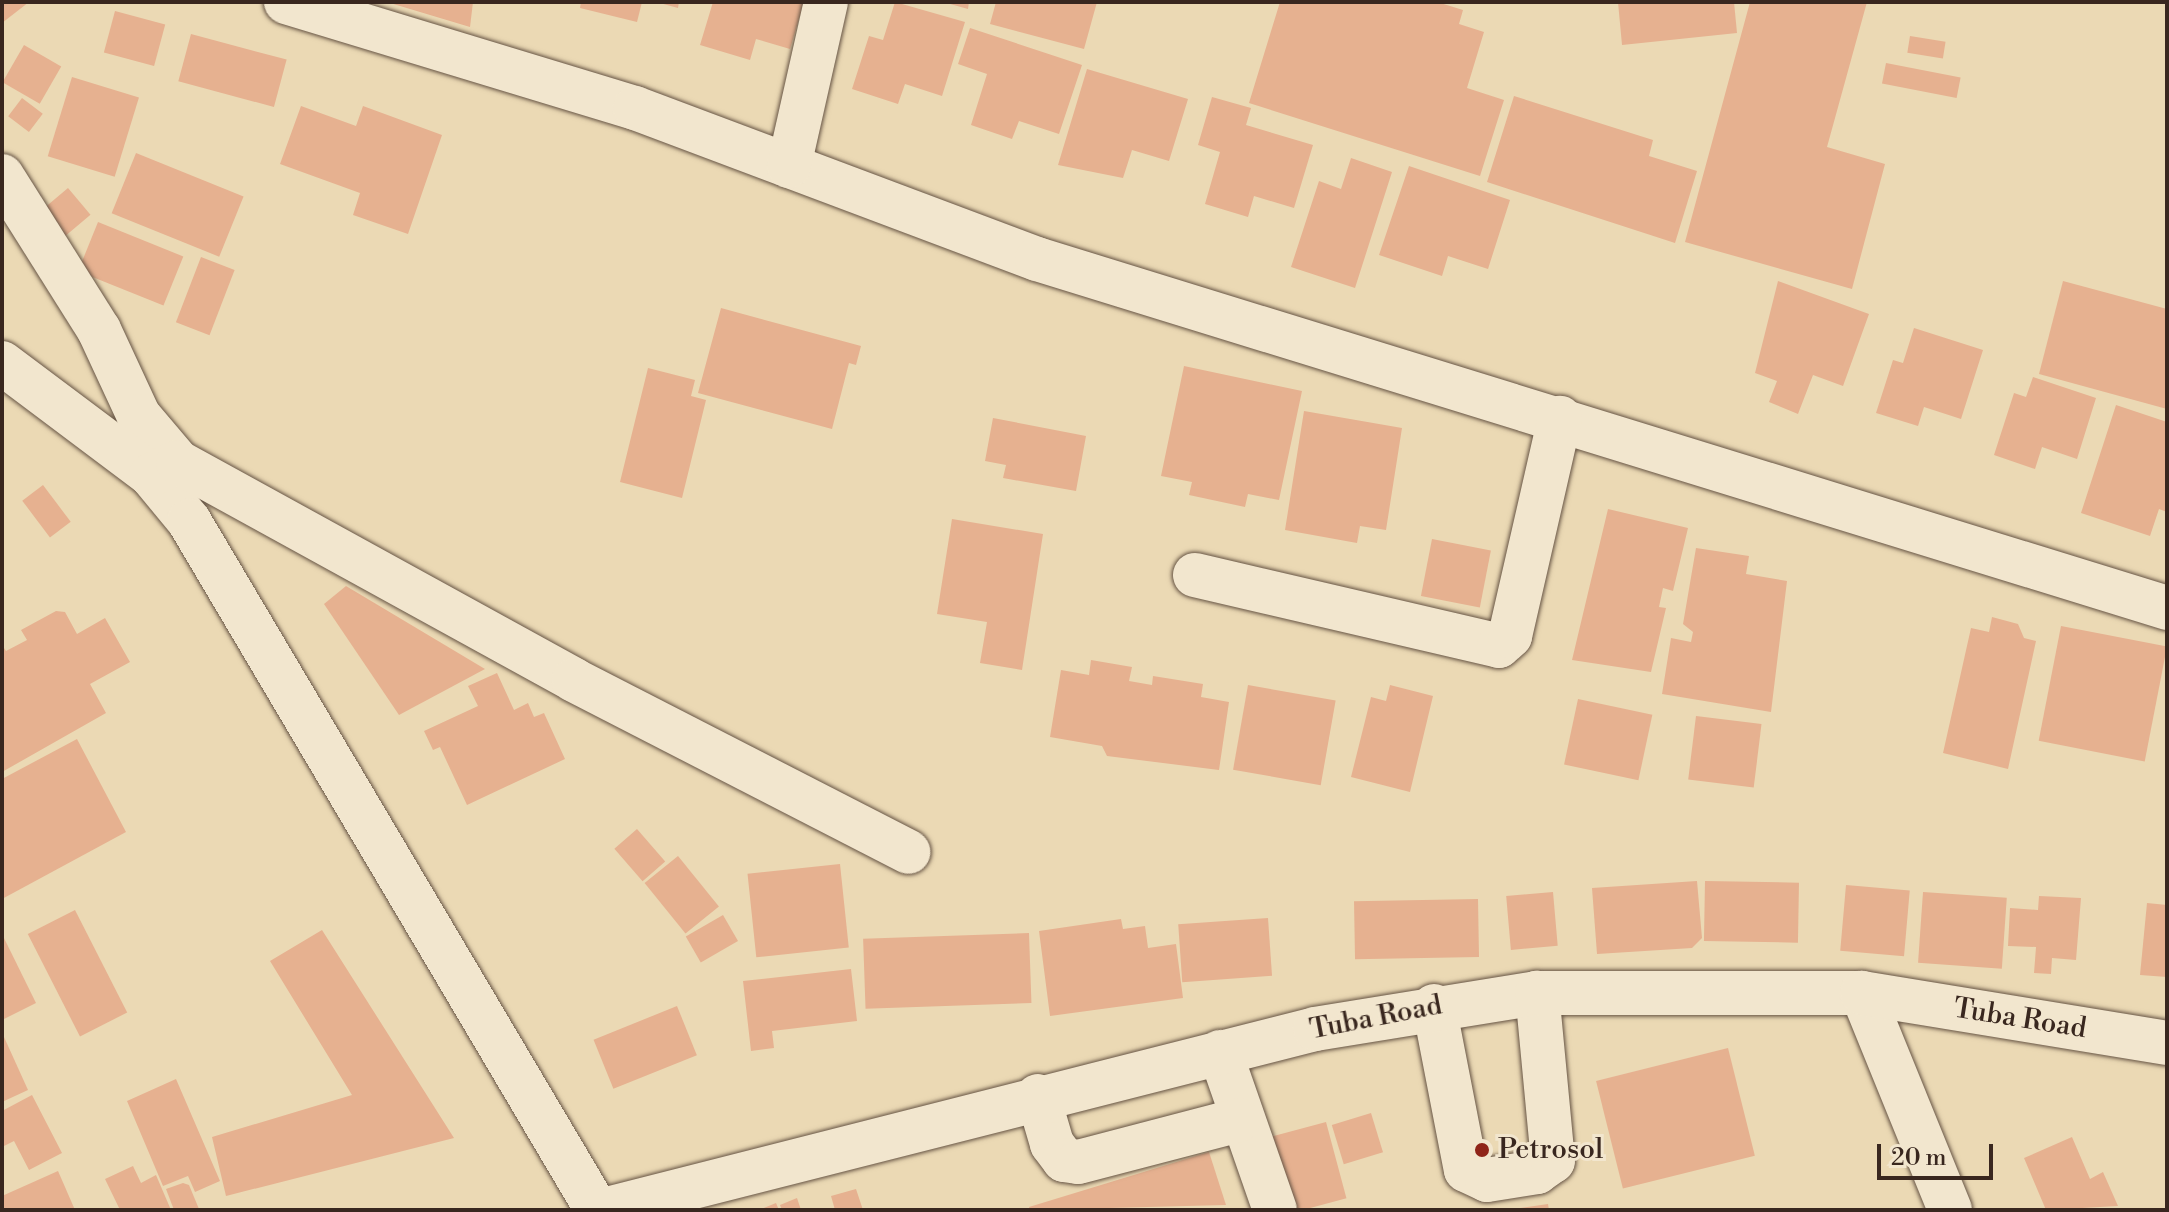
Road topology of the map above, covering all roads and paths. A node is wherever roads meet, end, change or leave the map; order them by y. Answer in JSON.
{"nodes":[{"id":1,"x":286,"y":2,"type":"edge"},
{"id":2,"x":826,"y":2,"type":"edge"},
{"id":3,"x":789,"y":166,"type":"junction"},
{"id":4,"x":2,"y":176,"type":"edge"},
{"id":5,"x":2,"y":363,"type":"edge"},
{"id":6,"x":1560,"y":418,"type":"junction"},
{"id":7,"x":164,"y":468,"type":"junction"},
{"id":8,"x":1195,"y":575,"type":"dead end"},
{"id":9,"x":2167,"y":608,"type":"edge"},
{"id":10,"x":908,"y":852,"type":"dead end"},
{"id":11,"x":1537,"y":993,"type":"junction"},
{"id":12,"x":1862,"y":993,"type":"junction"},
{"id":13,"x":1434,"y":1006,"type":"junction"},
{"id":14,"x":2167,"y":1043,"type":"edge"},
{"id":15,"x":1220,"y":1052,"type":"junction"},
{"id":16,"x":1038,"y":1096,"type":"junction"},
{"id":17,"x":1239,"y":1120,"type":"junction"},
{"id":18,"x":600,"y":1210,"type":"edge"},
{"id":19,"x":1275,"y":1210,"type":"edge"},
{"id":20,"x":1950,"y":1210,"type":"edge"}],
"edges":[{"from":1,"to":3,"type":"street"},
{"from":2,"to":3,"type":"street"},
{"from":3,"to":6,"type":"street"},
{"from":4,"to":7,"type":"street"},
{"from":5,"to":7,"type":"street"},
{"from":6,"to":8,"type":"street"},
{"from":6,"to":9,"type":"street"},
{"from":7,"to":10,"type":"street"},
{"from":7,"to":18,"type":"street"},
{"from":11,"to":12,"type":"street","name":"Tuba Road"},
{"from":11,"to":13,"type":"street","name":"Tuba Road"},
{"from":11,"to":13,"type":"street"},
{"from":12,"to":14,"type":"street","name":"Tuba Road"},
{"from":12,"to":20,"type":"street"},
{"from":13,"to":15,"type":"street","name":"Tuba Road"},
{"from":15,"to":16,"type":"street","name":"Tuba Road"},
{"from":15,"to":17,"type":"street"},
{"from":16,"to":17,"type":"street"},
{"from":16,"to":18,"type":"street","name":"Tuba Road"},
{"from":17,"to":19,"type":"street"}]}
